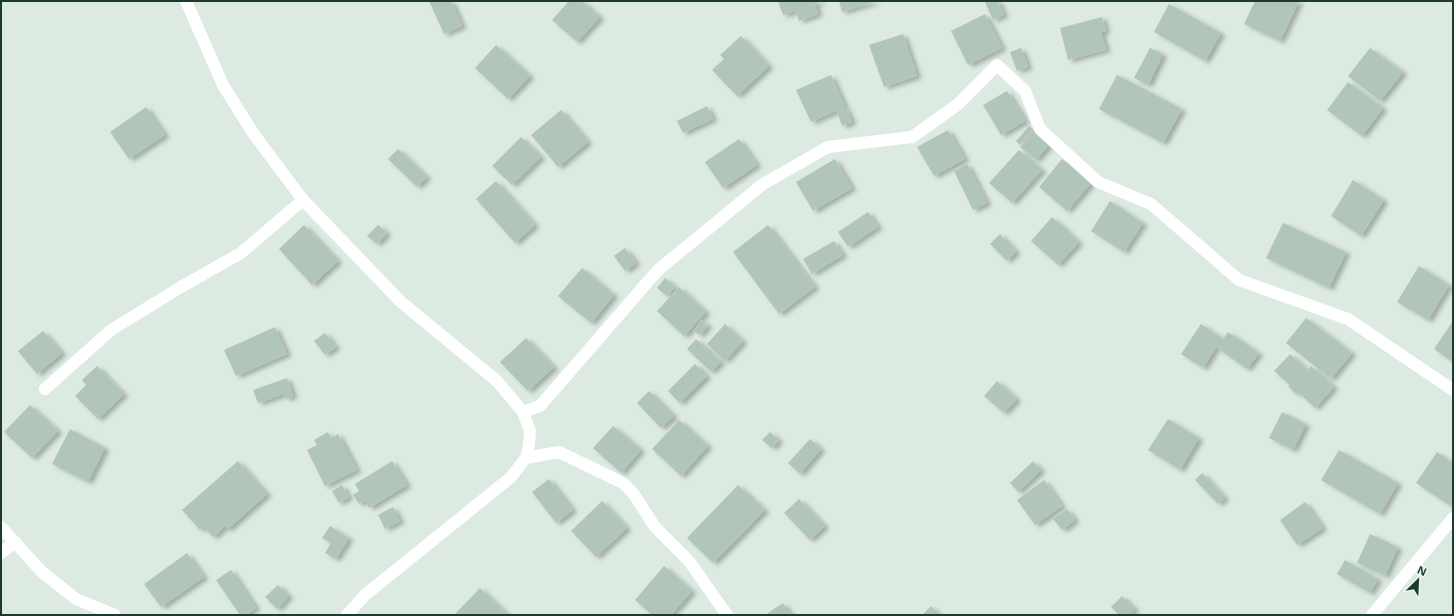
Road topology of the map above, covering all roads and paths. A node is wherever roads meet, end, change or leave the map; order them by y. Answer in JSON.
{"nodes":[{"id":1,"x":186,"y":1,"type":"edge"},
{"id":2,"x":303,"y":200,"type":"junction"},
{"id":3,"x":45,"y":388,"type":"dead end"},
{"id":4,"x":1453,"y":390,"type":"edge"},
{"id":5,"x":524,"y":412,"type":"junction"},
{"id":6,"x":526,"y":458,"type":"junction"},
{"id":7,"x":1453,"y":518,"type":"edge"},
{"id":8,"x":1,"y":527,"type":"edge"},
{"id":9,"x":15,"y":542,"type":"junction"},
{"id":10,"x":1,"y":552,"type":"edge"},
{"id":11,"x":115,"y":615,"type":"edge"},
{"id":12,"x":347,"y":615,"type":"edge"},
{"id":13,"x":727,"y":615,"type":"edge"},
{"id":14,"x":1372,"y":615,"type":"edge"}],
"edges":[{"from":1,"to":2,"type":"street"},
{"from":2,"to":3,"type":"street"},
{"from":2,"to":5,"type":"street"},
{"from":4,"to":5,"type":"street"},
{"from":5,"to":6,"type":"street"},
{"from":6,"to":12,"type":"street"},
{"from":6,"to":13,"type":"street"},
{"from":7,"to":14,"type":"street"},
{"from":8,"to":9,"type":"street"},
{"from":9,"to":10,"type":"street"},
{"from":9,"to":11,"type":"street"}]}
